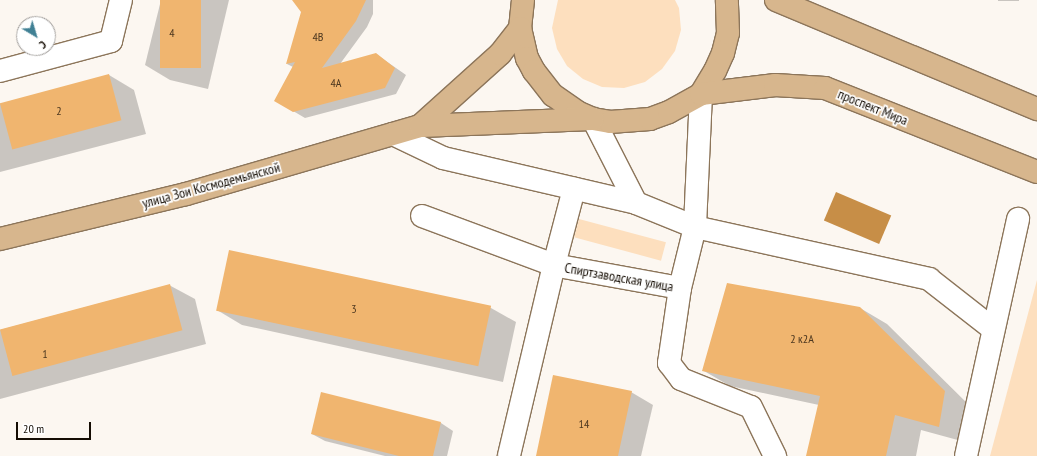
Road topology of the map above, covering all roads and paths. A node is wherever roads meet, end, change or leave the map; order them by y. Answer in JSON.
{"nodes":[{"id":1,"x":121,"y":0,"type":"edge"},
{"id":2,"x":523,"y":0,"type":"edge"},
{"id":3,"x":727,"y":0,"type":"edge"},
{"id":4,"x":776,"y":0,"type":"edge"},
{"id":5,"x":520,"y":28,"type":"junction"},
{"id":6,"x":0,"y":71,"type":"edge"},
{"id":7,"x":701,"y":94,"type":"junction"},
{"id":8,"x":1037,"y":109,"type":"edge"},
{"id":9,"x":593,"y":119,"type":"junction"},
{"id":10,"x":420,"y":126,"type":"junction"},
{"id":11,"x":393,"y":134,"type":"junction"},
{"id":12,"x":1037,"y":172,"type":"edge"},
{"id":13,"x":574,"y":189,"type":"junction"},
{"id":14,"x":636,"y":203,"type":"junction"},
{"id":15,"x":422,"y":216,"type":"dead end"},
{"id":16,"x":1018,"y":218,"type":"dead end"},
{"id":17,"x":695,"y":227,"type":"junction"},
{"id":18,"x":0,"y":239,"type":"edge"},
{"id":19,"x":554,"y":266,"type":"junction"},
{"id":20,"x":680,"y":288,"type":"junction"},
{"id":21,"x":993,"y":329,"type":"junction"},
{"id":22,"x":509,"y":456,"type":"edge"},
{"id":23,"x":775,"y":456,"type":"edge"},
{"id":24,"x":966,"y":456,"type":"edge"}],
"edges":[{"from":1,"to":6,"type":"street"},
{"from":2,"to":5,"type":"main road"},
{"from":3,"to":7,"type":"main road"},
{"from":4,"to":8,"type":"main road"},
{"from":5,"to":9,"type":"main road"},
{"from":5,"to":10,"type":"main road","name":"улица Зои Космодемьянской"},
{"from":7,"to":9,"type":"main road"},
{"from":7,"to":12,"type":"main road","name":"проспект Мира"},
{"from":7,"to":17,"type":"street","name":"Спиртзаводская улица"},
{"from":9,"to":10,"type":"main road","name":"улица Зои Космодемьянской"},
{"from":9,"to":14,"type":"street"},
{"from":10,"to":11,"type":"main road","name":"улица Зои Космодемьянской"},
{"from":11,"to":13,"type":"street"},
{"from":11,"to":18,"type":"main road","name":"улица Зои Космодемьянской"},
{"from":13,"to":14,"type":"street"},
{"from":13,"to":19,"type":"street"},
{"from":14,"to":17,"type":"street"},
{"from":15,"to":19,"type":"street"},
{"from":16,"to":21,"type":"street"},
{"from":17,"to":20,"type":"street","name":"Спиртзаводская улица"},
{"from":17,"to":21,"type":"street"},
{"from":19,"to":20,"type":"street","name":"Спиртзаводская улица"},
{"from":19,"to":22,"type":"street","name":"Спиртзаводская улица"},
{"from":20,"to":23,"type":"street"},
{"from":21,"to":24,"type":"street"}]}
